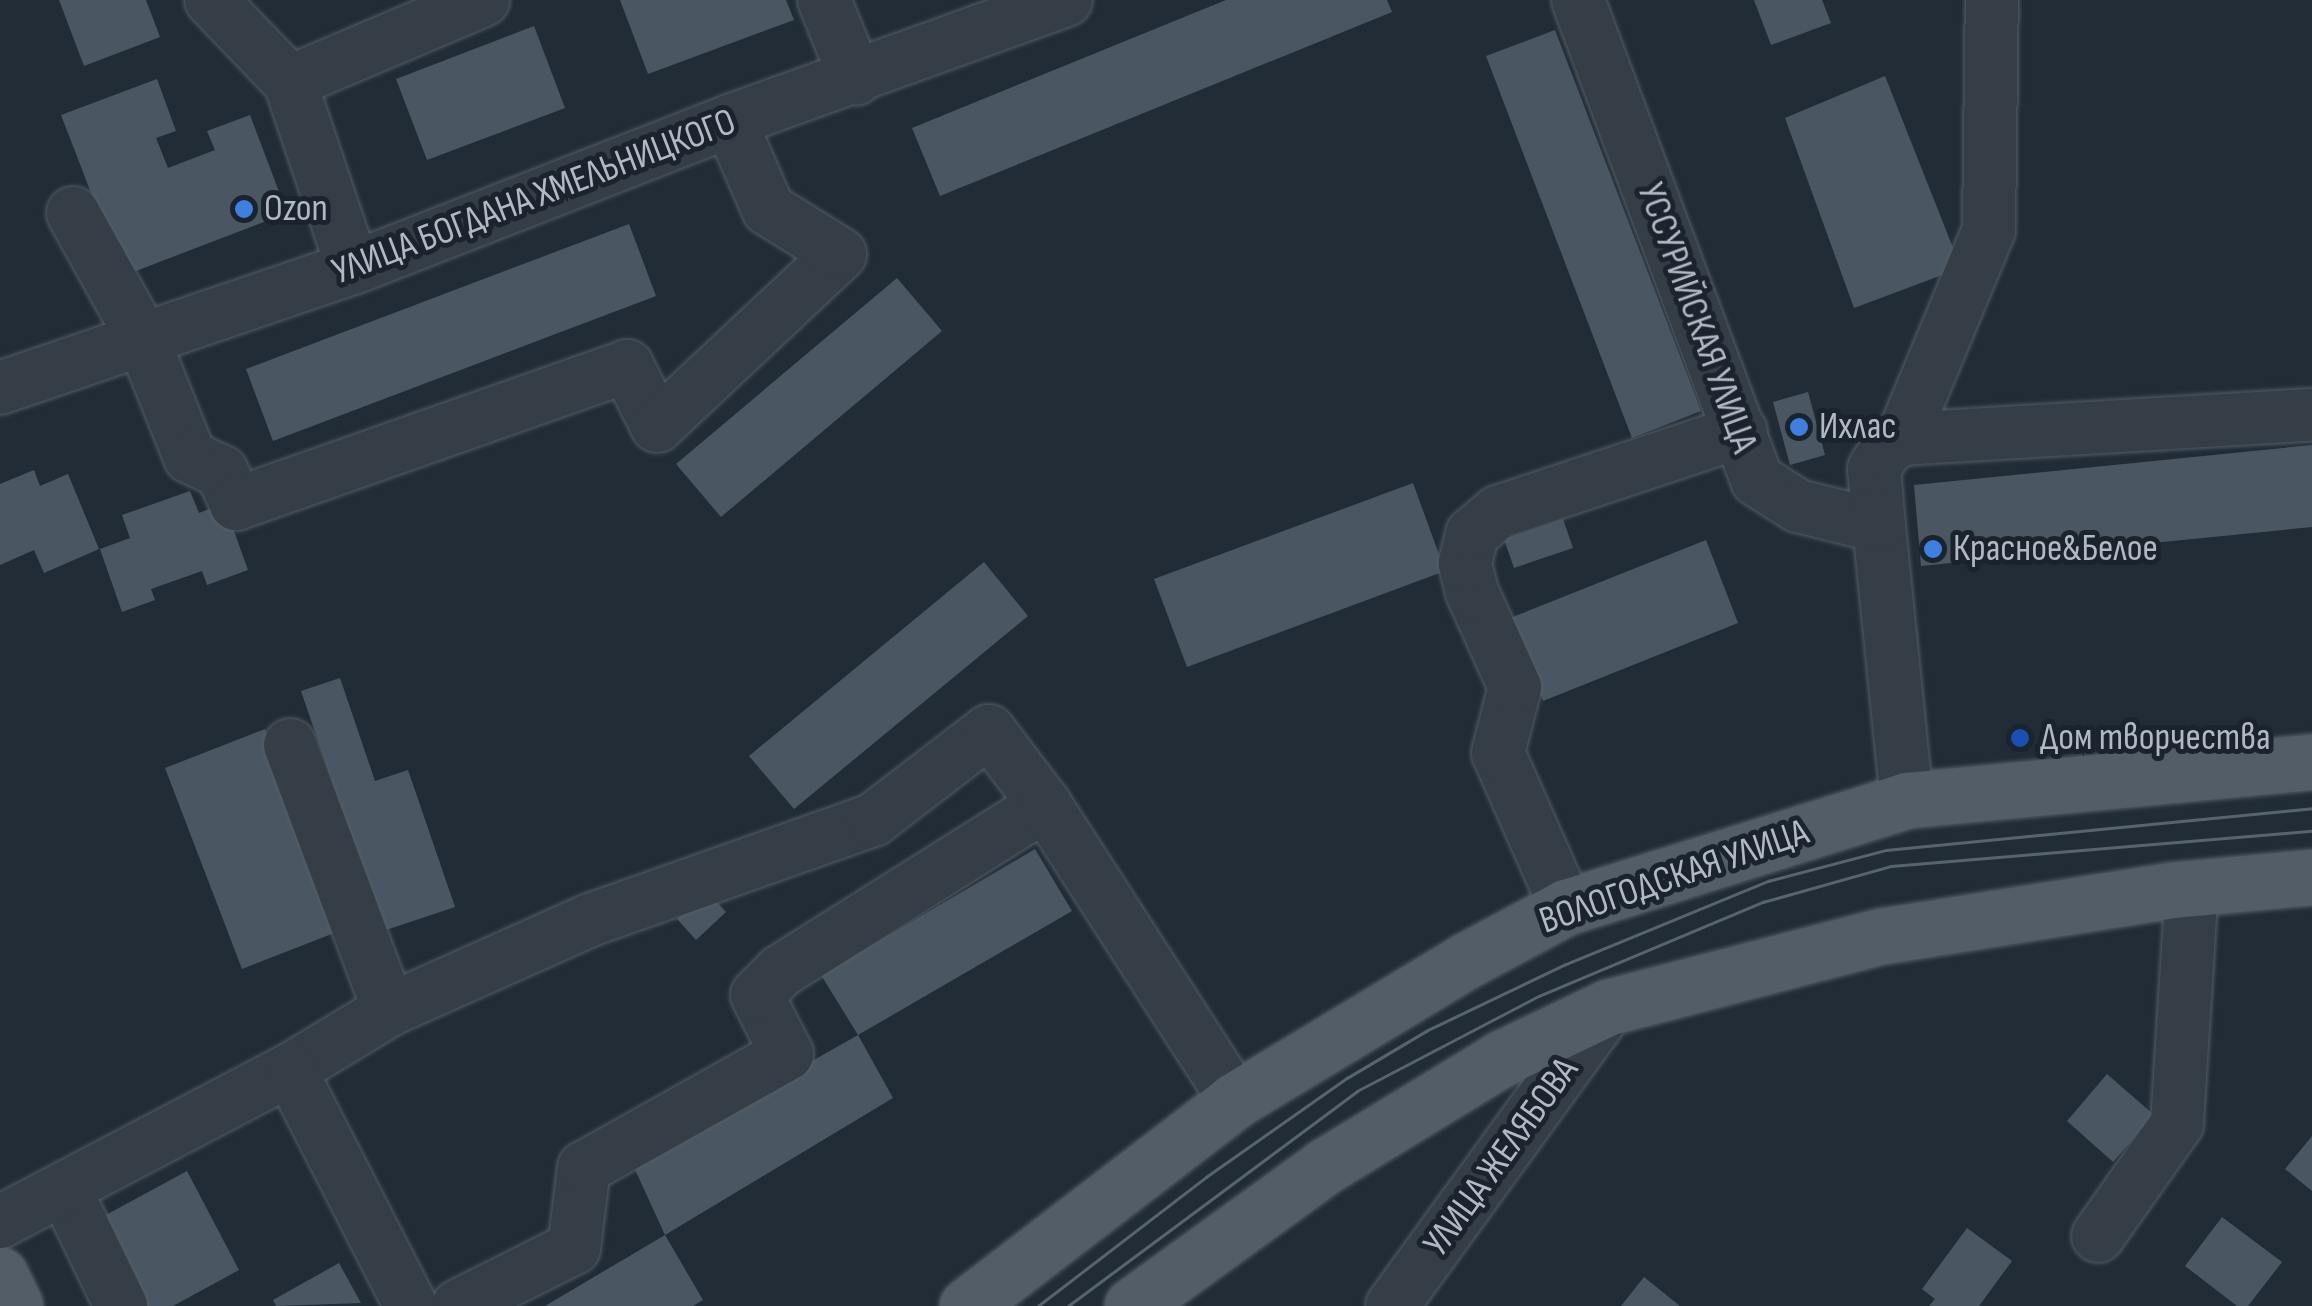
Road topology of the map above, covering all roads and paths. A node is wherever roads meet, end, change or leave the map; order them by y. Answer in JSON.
{"nodes":[{"id":1,"x":210,"y":0,"type":"edge"},
{"id":2,"x":824,"y":0,"type":"edge"},
{"id":3,"x":1066,"y":0,"type":"edge"},
{"id":4,"x":1578,"y":0,"type":"edge"},
{"id":5,"x":1992,"y":0,"type":"edge"},
{"id":6,"x":478,"y":1,"type":"edge"},
{"id":7,"x":856,"y":79,"type":"junction"},
{"id":8,"x":290,"y":82,"type":"junction"},
{"id":9,"x":730,"y":121,"type":"junction"},
{"id":10,"x":73,"y":212,"type":"dead end"},
{"id":11,"x":353,"y":268,"type":"junction"},
{"id":12,"x":142,"y":336,"type":"junction"},
{"id":13,"x":0,"y":388,"type":"edge"},
{"id":14,"x":2312,"y":415,"type":"edge"},
{"id":15,"x":1741,"y":432,"type":"junction"},
{"id":16,"x":1902,"y":439,"type":"junction"},
{"id":17,"x":1879,"y":526,"type":"junction"},
{"id":18,"x":290,"y":745,"type":"dead end"},
{"id":19,"x":2312,"y":762,"type":"edge"},
{"id":20,"x":1907,"y":800,"type":"junction"},
{"id":21,"x":1045,"y":805,"type":"junction"},
{"id":22,"x":2312,"y":876,"type":"edge"},
{"id":23,"x":2192,"y":888,"type":"junction"},
{"id":24,"x":1566,"y":907,"type":"junction"},
{"id":25,"x":1609,"y":1008,"type":"junction"},
{"id":26,"x":389,"y":1010,"type":"junction"},
{"id":27,"x":290,"y":1070,"type":"junction"},
{"id":28,"x":1235,"y":1100,"type":"junction"},
{"id":29,"x":65,"y":1190,"type":"junction"},
{"id":30,"x":0,"y":1222,"type":"edge"},
{"id":31,"x":2098,"y":1236,"type":"dead end"},
{"id":32,"x":0,"y":1275,"type":"edge"},
{"id":33,"x":15,"y":1306,"type":"edge"},
{"id":34,"x":121,"y":1306,"type":"edge"},
{"id":35,"x":411,"y":1306,"type":"edge"},
{"id":36,"x":458,"y":1306,"type":"edge"},
{"id":37,"x":967,"y":1306,"type":"edge"},
{"id":38,"x":1132,"y":1306,"type":"edge"},
{"id":39,"x":1392,"y":1306,"type":"edge"}],
"edges":[{"from":1,"to":8,"type":"street"},
{"from":2,"to":7,"type":"street"},
{"from":3,"to":7,"type":"street","name":"УЛИЦА БОГДАНА ХМЕЛЬНИЦКОГО"},
{"from":4,"to":15,"type":"street","name":"УССУРИЙСКАЯ УЛИЦА"},
{"from":5,"to":16,"type":"street"},
{"from":6,"to":8,"type":"street"},
{"from":7,"to":9,"type":"street","name":"УЛИЦА БОГДАНА ХМЕЛЬНИЦКОГО"},
{"from":8,"to":11,"type":"street"},
{"from":9,"to":11,"type":"street","name":"УЛИЦА БОГДАНА ХМЕЛЬНИЦКОГО"},
{"from":9,"to":12,"type":"street"},
{"from":10,"to":12,"type":"street"},
{"from":11,"to":12,"type":"street","name":"УЛИЦА БОГДАНА ХМЕЛЬНИЦКОГО"},
{"from":12,"to":13,"type":"street","name":"УЛИЦА БОГДАНА ХМЕЛЬНИЦКОГО"},
{"from":14,"to":16,"type":"street"},
{"from":15,"to":17,"type":"street","name":"УССУРИЙСКАЯ УЛИЦА"},
{"from":15,"to":24,"type":"street"},
{"from":16,"to":17,"type":"street"},
{"from":17,"to":20,"type":"street"},
{"from":18,"to":26,"type":"street"},
{"from":19,"to":20,"type":"main road","name":"ВОЛОГОДСКАЯ УЛИЦА"},
{"from":20,"to":24,"type":"main road","name":"ВОЛОГОДСКАЯ УЛИЦА"},
{"from":21,"to":26,"type":"street"},
{"from":21,"to":28,"type":"street"},
{"from":21,"to":36,"type":"street"},
{"from":22,"to":23,"type":"main road"},
{"from":23,"to":25,"type":"main road"},
{"from":23,"to":31,"type":"street"},
{"from":24,"to":28,"type":"main road","name":"ВОЛОГОДСКАЯ УЛИЦА"},
{"from":25,"to":38,"type":"main road"},
{"from":25,"to":39,"type":"street","name":"УЛИЦА ЖЕЛЯБОВА"},
{"from":26,"to":27,"type":"street"},
{"from":27,"to":29,"type":"street"},
{"from":27,"to":35,"type":"street"},
{"from":28,"to":37,"type":"main road","name":"ВОЛОГОДСКАЯ УЛИЦА"},
{"from":29,"to":30,"type":"street"},
{"from":29,"to":34,"type":"street"},
{"from":32,"to":33,"type":"main road"}]}
